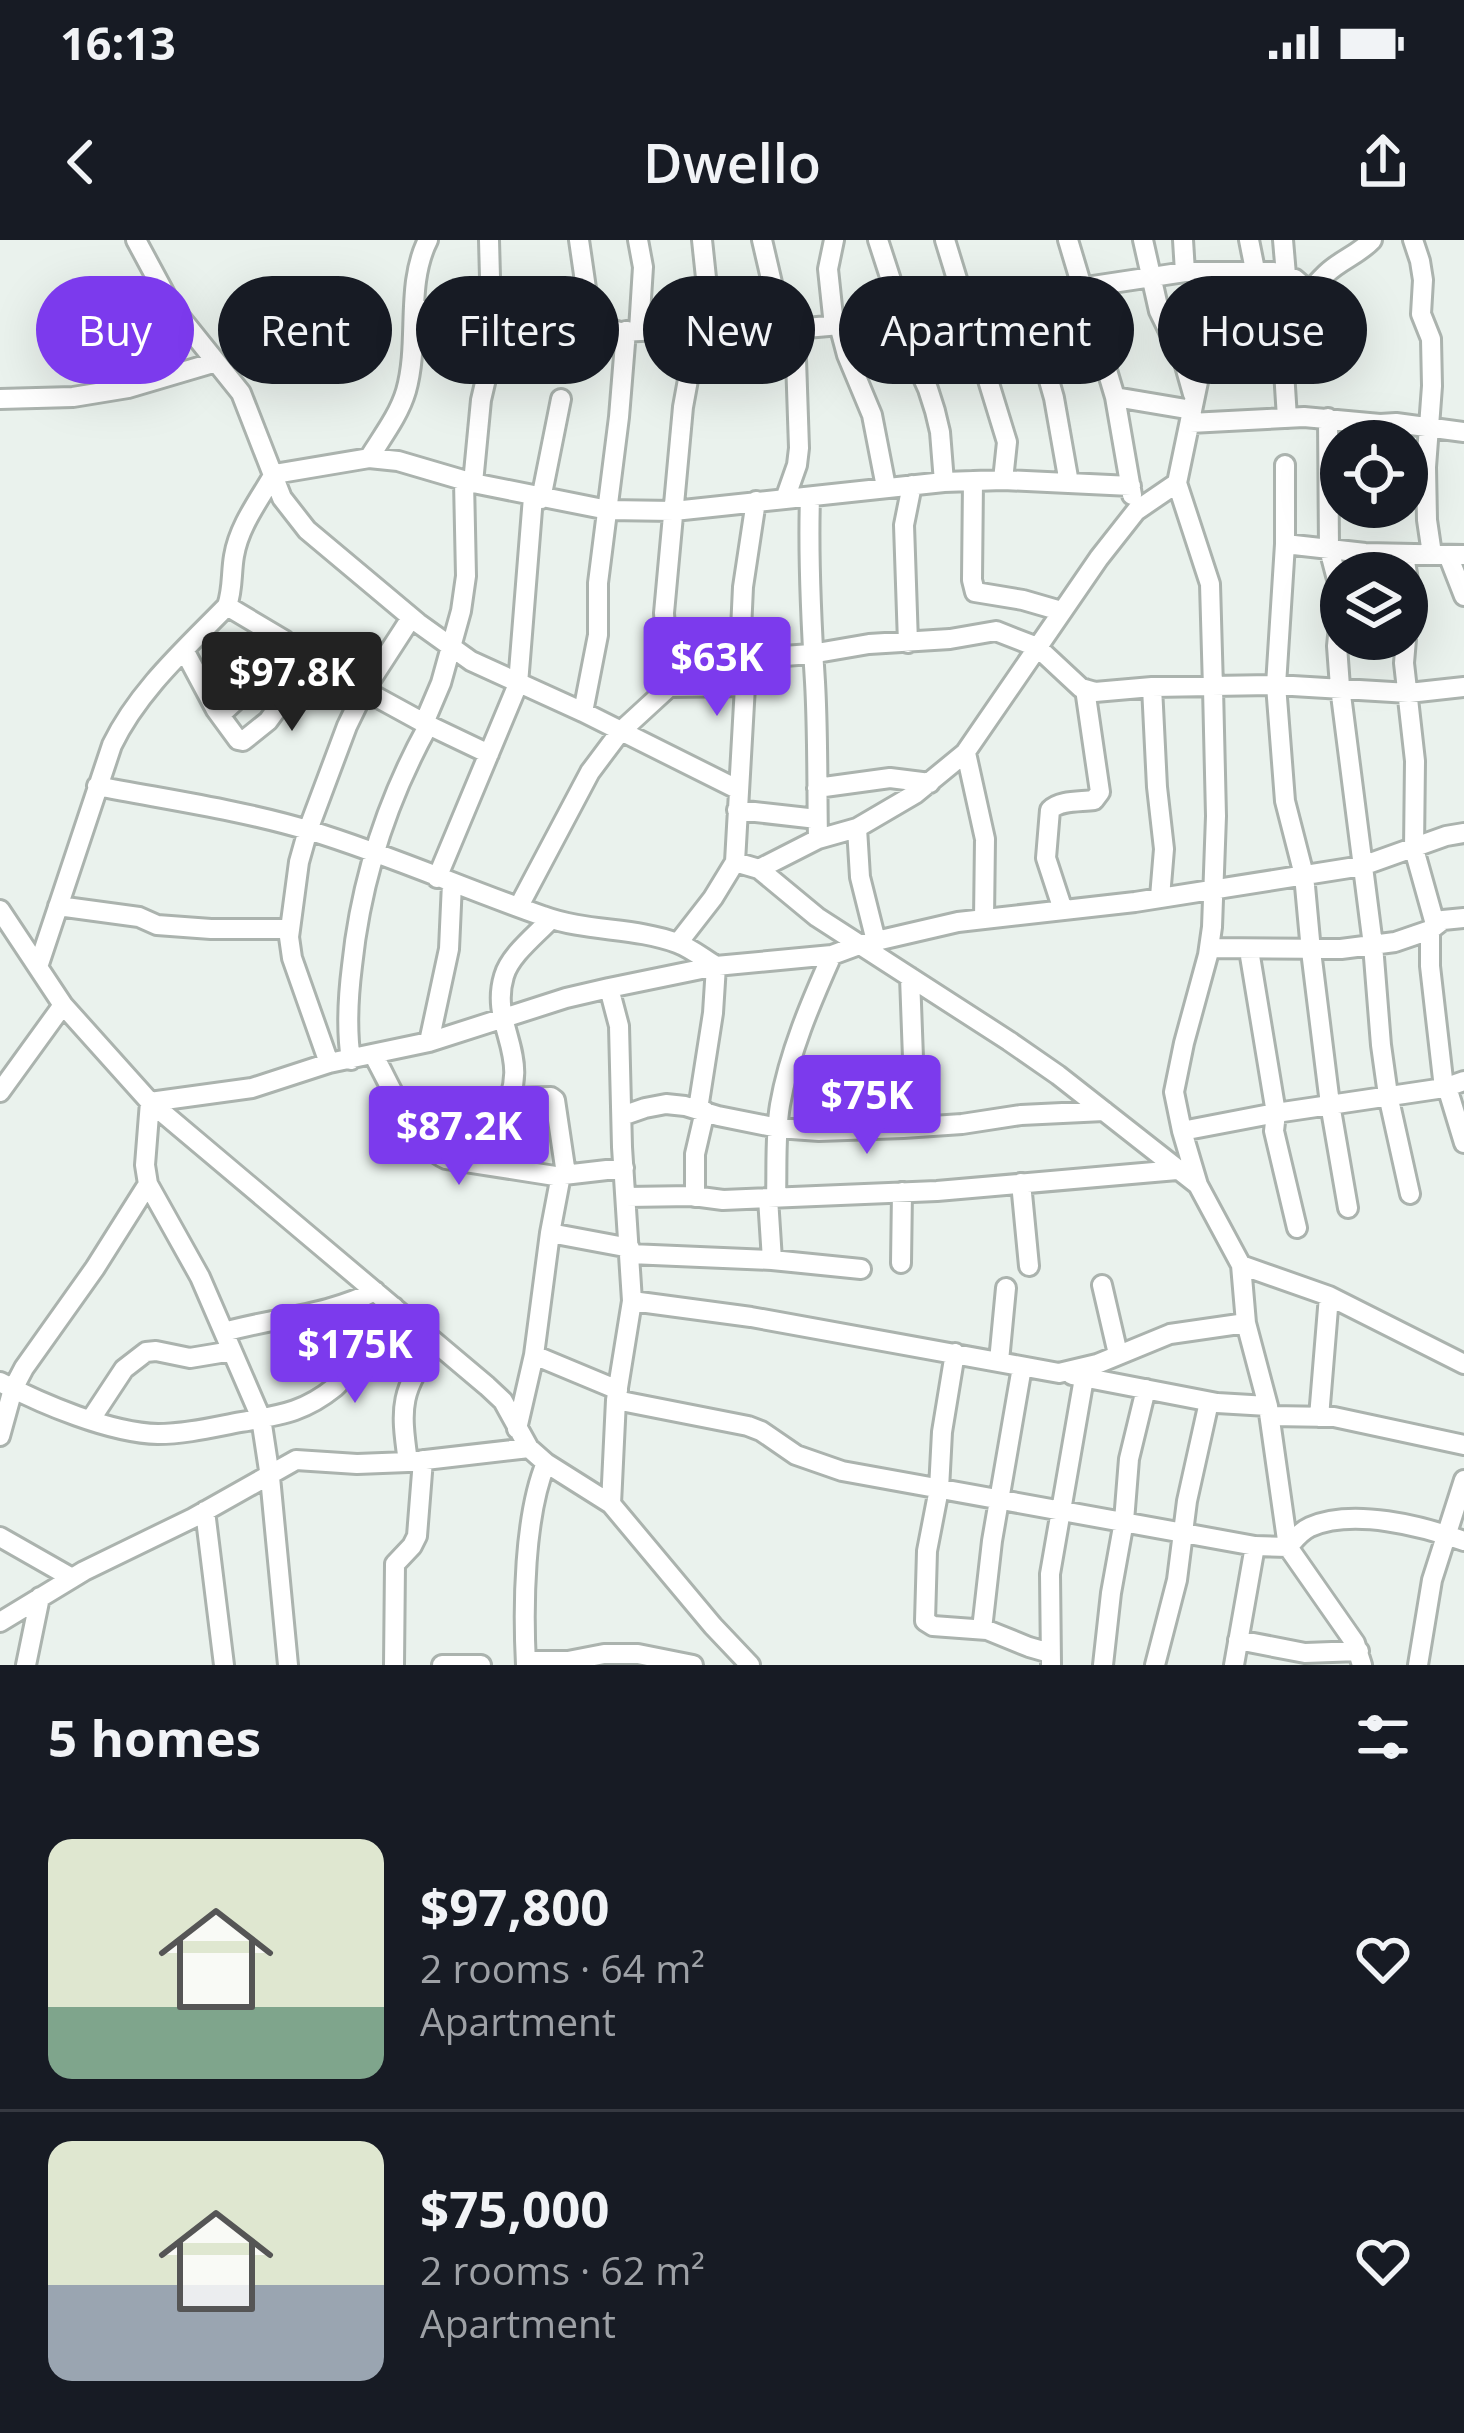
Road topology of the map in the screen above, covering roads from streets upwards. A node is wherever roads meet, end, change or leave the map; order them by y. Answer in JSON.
{"nodes":[{"id":1,"x":136,"y":240,"type":"edge"},
{"id":2,"x":428,"y":240,"type":"edge"},
{"id":3,"x":489,"y":240,"type":"edge"},
{"id":4,"x":579,"y":240,"type":"edge"},
{"id":5,"x":638,"y":240,"type":"edge"},
{"id":6,"x":701,"y":240,"type":"edge"},
{"id":7,"x":762,"y":240,"type":"edge"},
{"id":8,"x":834,"y":240,"type":"edge"},
{"id":9,"x":878,"y":240,"type":"edge"},
{"id":10,"x":945,"y":240,"type":"edge"},
{"id":11,"x":1068,"y":240,"type":"edge"},
{"id":12,"x":1143,"y":240,"type":"edge"},
{"id":13,"x":1183,"y":240,"type":"edge"},
{"id":14,"x":1249,"y":240,"type":"edge"},
{"id":15,"x":1283,"y":240,"type":"edge"},
{"id":16,"x":1372,"y":240,"type":"edge"},
{"id":17,"x":1413,"y":240,"type":"edge"},
{"id":18,"x":1255,"y":270,"type":"junction"},
{"id":19,"x":1185,"y":272,"type":"junction"},
{"id":20,"x":1286,"y":275,"type":"joint"},
{"id":21,"x":418,"y":276,"type":"edge"},
{"id":22,"x":489,"y":276,"type":"edge"},
{"id":23,"x":582,"y":276,"type":"edge"},
{"id":24,"x":704,"y":276,"type":"edge"},
{"id":25,"x":773,"y":276,"type":"edge"},
{"id":26,"x":889,"y":276,"type":"edge"},
{"id":27,"x":955,"y":276,"type":"edge"},
{"id":28,"x":1078,"y":276,"type":"edge"},
{"id":29,"x":1153,"y":276,"type":"junction"},
{"id":30,"x":1324,"y":276,"type":"edge"},
{"id":31,"x":1134,"y":279,"type":"edge"},
{"id":32,"x":416,"y":309,"type":"edge"},
{"id":33,"x":837,"y":326,"type":"junction"},
{"id":34,"x":815,"y":328,"type":"edge"},
{"id":35,"x":643,"y":330,"type":"edge"},
{"id":36,"x":619,"y":331,"type":"edge"},
{"id":37,"x":633,"y":331,"type":"junction"},
{"id":38,"x":216,"y":362,"type":"junction"},
{"id":39,"x":485,"y":384,"type":"edge"},
{"id":40,"x":687,"y":384,"type":"edge"},
{"id":41,"x":794,"y":384,"type":"edge"},
{"id":42,"x":926,"y":384,"type":"edge"},
{"id":43,"x":989,"y":384,"type":"edge"},
{"id":44,"x":1050,"y":384,"type":"edge"},
{"id":45,"x":1111,"y":384,"type":"edge"},
{"id":46,"x":1198,"y":384,"type":"edge"},
{"id":47,"x":1285,"y":384,"type":"edge"},
{"id":48,"x":1115,"y":397,"type":"junction"},
{"id":49,"x":0,"y":399,"type":"edge"},
{"id":50,"x":561,"y":399,"type":"dead end"},
{"id":51,"x":1192,"y":410,"type":"junction"},
{"id":52,"x":1287,"y":418,"type":"junction"},
{"id":53,"x":1328,"y":418,"type":"junction"},
{"id":54,"x":1429,"y":428,"type":"junction"},
{"id":55,"x":1464,"y":432,"type":"edge"},
{"id":56,"x":369,"y":458,"type":"junction"},
{"id":57,"x":1285,"y":465,"type":"dead end"},
{"id":58,"x":274,"y":474,"type":"junction"},
{"id":59,"x":1003,"y":480,"type":"junction"},
{"id":60,"x":973,"y":481,"type":"junction"},
{"id":61,"x":469,"y":482,"type":"junction"},
{"id":62,"x":944,"y":482,"type":"junction"},
{"id":63,"x":1177,"y":482,"type":"junction"},
{"id":64,"x":1069,"y":483,"type":"junction"},
{"id":65,"x":911,"y":485,"type":"junction"},
{"id":66,"x":1131,"y":486,"type":"junction"},
{"id":67,"x":886,"y":487,"type":"junction"},
{"id":68,"x":810,"y":497,"type":"junction"},
{"id":69,"x":537,"y":498,"type":"junction"},
{"id":70,"x":784,"y":499,"type":"junction"},
{"id":71,"x":756,"y":501,"type":"junction"},
{"id":72,"x":608,"y":510,"type":"junction"},
{"id":73,"x":674,"y":511,"type":"junction"},
{"id":74,"x":1136,"y":511,"type":"junction"},
{"id":75,"x":1285,"y":544,"type":"junction"},
{"id":76,"x":1329,"y":549,"type":"junction"},
{"id":77,"x":1374,"y":552,"type":"edge"},
{"id":78,"x":1448,"y":554,"type":"edge"},
{"id":79,"x":1464,"y":596,"type":"edge"},
{"id":80,"x":227,"y":606,"type":"junction"},
{"id":81,"x":1061,"y":611,"type":"junction"},
{"id":82,"x":411,"y":618,"type":"junction"},
{"id":83,"x":908,"y":643,"type":"junction"},
{"id":84,"x":1037,"y":647,"type":"junction"},
{"id":85,"x":292,"y":648,"type":"junction"},
{"id":86,"x":453,"y":648,"type":"junction"},
{"id":87,"x":184,"y":650,"type":"junction"},
{"id":88,"x":812,"y":654,"type":"junction"},
{"id":89,"x":743,"y":659,"type":"junction"},
{"id":90,"x":1404,"y":660,"type":"edge"},
{"id":91,"x":312,"y":662,"type":"junction"},
{"id":92,"x":518,"y":684,"type":"junction"},
{"id":93,"x":1276,"y":685,"type":"junction"},
{"id":94,"x":745,"y":686,"type":"junction"},
{"id":95,"x":1340,"y":686,"type":"junction"},
{"id":96,"x":668,"y":687,"type":"junction"},
{"id":97,"x":1152,"y":687,"type":"junction"},
{"id":98,"x":1214,"y":688,"type":"junction"},
{"id":99,"x":1464,"y":688,"type":"edge"},
{"id":100,"x":365,"y":689,"type":"junction"},
{"id":101,"x":1085,"y":689,"type":"junction"},
{"id":102,"x":1408,"y":693,"type":"junction"},
{"id":103,"x":584,"y":712,"type":"junction"},
{"id":104,"x":220,"y":716,"type":"junction"},
{"id":105,"x":426,"y":724,"type":"junction"},
{"id":106,"x":620,"y":732,"type":"junction"},
{"id":107,"x":966,"y":753,"type":"junction"},
{"id":108,"x":489,"y":754,"type":"junction"},
{"id":109,"x":929,"y":783,"type":"junction"},
{"id":110,"x":97,"y":786,"type":"junction"},
{"id":111,"x":817,"y":788,"type":"junction"},
{"id":112,"x":737,"y":790,"type":"junction"},
{"id":113,"x":736,"y":810,"type":"junction"},
{"id":114,"x":857,"y":828,"type":"junction"},
{"id":115,"x":818,"y":829,"type":"junction"},
{"id":116,"x":308,"y":830,"type":"junction"},
{"id":117,"x":1464,"y":833,"type":"edge"},
{"id":118,"x":1414,"y":849,"type":"junction"},
{"id":119,"x":372,"y":851,"type":"junction"},
{"id":120,"x":735,"y":862,"type":"junction"},
{"id":121,"x":1362,"y":866,"type":"junction"},
{"id":122,"x":759,"y":869,"type":"junction"},
{"id":123,"x":1304,"y":875,"type":"junction"},
{"id":124,"x":445,"y":881,"type":"junction"},
{"id":125,"x":1214,"y":887,"type":"junction"},
{"id":126,"x":1160,"y":897,"type":"junction"},
{"id":127,"x":58,"y":906,"type":"junction"},
{"id":128,"x":519,"y":906,"type":"junction"},
{"id":129,"x":0,"y":910,"type":"edge"},
{"id":130,"x":1064,"y":910,"type":"junction"},
{"id":131,"x":1464,"y":918,"type":"edge"},
{"id":132,"x":550,"y":919,"type":"junction"},
{"id":133,"x":983,"y":919,"type":"junction"},
{"id":134,"x":1433,"y":927,"type":"junction"},
{"id":135,"x":290,"y":929,"type":"junction"},
{"id":136,"x":678,"y":943,"type":"junction"},
{"id":137,"x":867,"y":943,"type":"junction"},
{"id":138,"x":1373,"y":945,"type":"junction"},
{"id":139,"x":1209,"y":949,"type":"junction"},
{"id":140,"x":1249,"y":950,"type":"junction"},
{"id":141,"x":1311,"y":951,"type":"junction"},
{"id":142,"x":832,"y":955,"type":"junction"},
{"id":143,"x":716,"y":966,"type":"junction"},
{"id":144,"x":38,"y":967,"type":"junction"},
{"id":145,"x":910,"y":977,"type":"junction"},
{"id":146,"x":609,"y":988,"type":"junction"},
{"id":147,"x":63,"y":1005,"type":"junction"},
{"id":148,"x":505,"y":1017,"type":"junction"},
{"id":149,"x":429,"y":1042,"type":"junction"},
{"id":150,"x":374,"y":1056,"type":"junction"},
{"id":151,"x":351,"y":1060,"type":"junction"},
{"id":152,"x":329,"y":1064,"type":"junction"},
{"id":153,"x":1452,"y":1085,"type":"edge"},
{"id":154,"x":0,"y":1092,"type":"edge"},
{"id":155,"x":1388,"y":1095,"type":"junction"},
{"id":156,"x":511,"y":1098,"type":"junction"},
{"id":157,"x":150,"y":1102,"type":"junction"},
{"id":158,"x":1330,"y":1104,"type":"junction"},
{"id":159,"x":701,"y":1110,"type":"junction"},
{"id":160,"x":1104,"y":1112,"type":"junction"},
{"id":161,"x":1276,"y":1113,"type":"junction"},
{"id":162,"x":622,"y":1116,"type":"junction"},
{"id":163,"x":778,"y":1128,"type":"junction"},
{"id":164,"x":903,"y":1128,"type":"junction"},
{"id":165,"x":1182,"y":1131,"type":"junction"},
{"id":166,"x":1464,"y":1143,"type":"edge"},
{"id":167,"x":463,"y":1161,"type":"junction"},
{"id":168,"x":624,"y":1168,"type":"junction"},
{"id":169,"x":1177,"y":1170,"type":"junction"},
{"id":170,"x":564,"y":1175,"type":"junction"},
{"id":171,"x":148,"y":1184,"type":"junction"},
{"id":172,"x":1021,"y":1184,"type":"junction"},
{"id":173,"x":1198,"y":1185,"type":"junction"},
{"id":174,"x":902,"y":1192,"type":"junction"},
{"id":175,"x":1410,"y":1194,"type":"dead end"},
{"id":176,"x":626,"y":1196,"type":"junction"},
{"id":177,"x":695,"y":1197,"type":"junction"},
{"id":178,"x":772,"y":1198,"type":"junction"},
{"id":179,"x":1348,"y":1208,"type":"dead end"},
{"id":180,"x":1297,"y":1228,"type":"dead end"},
{"id":181,"x":550,"y":1232,"type":"junction"},
{"id":182,"x":630,"y":1251,"type":"junction"},
{"id":183,"x":772,"y":1260,"type":"junction"},
{"id":184,"x":902,"y":1263,"type":"dead end"},
{"id":185,"x":1241,"y":1265,"type":"junction"},
{"id":186,"x":1029,"y":1266,"type":"dead end"},
{"id":187,"x":861,"y":1269,"type":"dead end"},
{"id":188,"x":1102,"y":1285,"type":"dead end"},
{"id":189,"x":1006,"y":1288,"type":"dead end"},
{"id":190,"x":375,"y":1291,"type":"junction"},
{"id":191,"x":1329,"y":1296,"type":"junction"},
{"id":192,"x":632,"y":1301,"type":"junction"},
{"id":193,"x":394,"y":1307,"type":"junction"},
{"id":194,"x":1246,"y":1323,"type":"junction"},
{"id":195,"x":228,"y":1342,"type":"junction"},
{"id":196,"x":436,"y":1343,"type":"junction"},
{"id":197,"x":955,"y":1353,"type":"junction"},
{"id":198,"x":1118,"y":1354,"type":"junction"},
{"id":199,"x":534,"y":1355,"type":"junction"},
{"id":200,"x":999,"y":1361,"type":"junction"},
{"id":201,"x":1464,"y":1364,"type":"edge"},
{"id":202,"x":1022,"y":1367,"type":"junction"},
{"id":203,"x":1060,"y":1373,"type":"junction"},
{"id":204,"x":1084,"y":1378,"type":"junction"},
{"id":205,"x":6,"y":1385,"type":"edge"},
{"id":206,"x":1146,"y":1389,"type":"junction"},
{"id":207,"x":617,"y":1395,"type":"junction"},
{"id":208,"x":1209,"y":1402,"type":"junction"},
{"id":209,"x":1269,"y":1411,"type":"junction"},
{"id":210,"x":1319,"y":1417,"type":"junction"},
{"id":211,"x":261,"y":1418,"type":"junction"},
{"id":212,"x":92,"y":1419,"type":"junction"},
{"id":213,"x":517,"y":1429,"type":"junction"},
{"id":214,"x":0,"y":1436,"type":"edge"},
{"id":215,"x":1464,"y":1445,"type":"edge"},
{"id":216,"x":529,"y":1448,"type":"junction"},
{"id":217,"x":416,"y":1461,"type":"junction"},
{"id":218,"x":545,"y":1462,"type":"junction"},
{"id":219,"x":270,"y":1477,"type":"junction"},
{"id":220,"x":1464,"y":1480,"type":"edge"},
{"id":221,"x":939,"y":1489,"type":"junction"},
{"id":222,"x":1000,"y":1500,"type":"junction"},
{"id":223,"x":611,"y":1504,"type":"junction"},
{"id":224,"x":206,"y":1511,"type":"junction"},
{"id":225,"x":1062,"y":1511,"type":"junction"},
{"id":226,"x":1124,"y":1521,"type":"junction"},
{"id":227,"x":1186,"y":1532,"type":"junction"},
{"id":228,"x":0,"y":1537,"type":"edge"},
{"id":229,"x":1456,"y":1538,"type":"edge"},
{"id":230,"x":1255,"y":1546,"type":"junction"},
{"id":231,"x":1288,"y":1546,"type":"junction"},
{"id":232,"x":72,"y":1578,"type":"junction"},
{"id":233,"x":40,"y":1598,"type":"junction"},
{"id":234,"x":0,"y":1622,"type":"edge"},
{"id":235,"x":982,"y":1629,"type":"junction"},
{"id":236,"x":1238,"y":1640,"type":"junction"},
{"id":237,"x":1051,"y":1659,"type":"edge"},
{"id":238,"x":1361,"y":1660,"type":"edge"},
{"id":239,"x":526,"y":1663,"type":"edge"},
{"id":240,"x":569,"y":1663,"type":"edge"},
{"id":241,"x":745,"y":1663,"type":"edge"},
{"id":242,"x":26,"y":1665,"type":"edge"},
{"id":243,"x":224,"y":1665,"type":"edge"},
{"id":244,"x":288,"y":1665,"type":"edge"},
{"id":245,"x":394,"y":1665,"type":"edge"},
{"id":246,"x":442,"y":1665,"type":"edge"},
{"id":247,"x":481,"y":1665,"type":"edge"},
{"id":248,"x":693,"y":1665,"type":"edge"},
{"id":249,"x":1103,"y":1665,"type":"edge"},
{"id":250,"x":1155,"y":1665,"type":"edge"},
{"id":251,"x":1234,"y":1665,"type":"edge"},
{"id":252,"x":1379,"y":1665,"type":"edge"},
{"id":253,"x":1418,"y":1665,"type":"edge"}],
"edges":[{"from":1,"to":38,"type":"street"},
{"from":2,"to":21,"type":"street"},
{"from":3,"to":22,"type":"street"},
{"from":4,"to":23,"type":"street"},
{"from":5,"to":37,"type":"street"},
{"from":6,"to":24,"type":"street"},
{"from":7,"to":25,"type":"street"},
{"from":8,"to":33,"type":"street"},
{"from":9,"to":26,"type":"street"},
{"from":10,"to":27,"type":"street"},
{"from":11,"to":28,"type":"street"},
{"from":12,"to":29,"type":"street"},
{"from":13,"to":19,"type":"street"},
{"from":14,"to":18,"type":"street"},
{"from":15,"to":20,"type":"street"},
{"from":16,"to":30,"type":"street"},
{"from":17,"to":54,"type":"street"},
{"from":18,"to":19,"type":"street"},
{"from":18,"to":20,"type":"street"},
{"from":19,"to":29,"type":"street"},
{"from":29,"to":31,"type":"street"},
{"from":29,"to":51,"type":"street"},
{"from":32,"to":56,"type":"street"},
{"from":33,"to":34,"type":"street"},
{"from":33,"to":67,"type":"street"},
{"from":35,"to":37,"type":"street"},
{"from":36,"to":37,"type":"street"},
{"from":37,"to":72,"type":"street"},
{"from":38,"to":49,"type":"street"},
{"from":38,"to":58,"type":"street"},
{"from":39,"to":61,"type":"street"},
{"from":40,"to":73,"type":"street"},
{"from":41,"to":70,"type":"street"},
{"from":42,"to":62,"type":"street"},
{"from":43,"to":59,"type":"street"},
{"from":44,"to":64,"type":"street"},
{"from":45,"to":48,"type":"street"},
{"from":46,"to":51,"type":"street"},
{"from":47,"to":52,"type":"street"},
{"from":48,"to":51,"type":"street"},
{"from":48,"to":66,"type":"street"},
{"from":50,"to":69,"type":"street"},
{"from":51,"to":52,"type":"street"},
{"from":51,"to":63,"type":"street"},
{"from":52,"to":53,"type":"street"},
{"from":53,"to":54,"type":"street"},
{"from":53,"to":76,"type":"street"},
{"from":54,"to":55,"type":"street"},
{"from":54,"to":78,"type":"street"},
{"from":56,"to":58,"type":"street"},
{"from":56,"to":61,"type":"street"},
{"from":57,"to":75,"type":"street"},
{"from":58,"to":80,"type":"street"},
{"from":58,"to":82,"type":"street"},
{"from":59,"to":60,"type":"street"},
{"from":59,"to":64,"type":"street"},
{"from":60,"to":62,"type":"street"},
{"from":60,"to":81,"type":"street"},
{"from":61,"to":69,"type":"street"},
{"from":61,"to":86,"type":"street"},
{"from":62,"to":65,"type":"street"},
{"from":63,"to":74,"type":"street"},
{"from":63,"to":98,"type":"street"},
{"from":64,"to":66,"type":"street"},
{"from":65,"to":67,"type":"street"},
{"from":65,"to":83,"type":"street"},
{"from":66,"to":74,"type":"street"},
{"from":67,"to":68,"type":"street"},
{"from":68,"to":70,"type":"street"},
{"from":68,"to":88,"type":"street"},
{"from":69,"to":72,"type":"street"},
{"from":69,"to":92,"type":"street"},
{"from":70,"to":71,"type":"street"},
{"from":71,"to":73,"type":"street"},
{"from":71,"to":89,"type":"street"},
{"from":72,"to":73,"type":"street"},
{"from":72,"to":103,"type":"street"},
{"from":73,"to":96,"type":"street"},
{"from":74,"to":81,"type":"street"},
{"from":75,"to":76,"type":"street"},
{"from":75,"to":93,"type":"street"},
{"from":76,"to":77,"type":"street"},
{"from":76,"to":95,"type":"street"},
{"from":78,"to":79,"type":"street"},
{"from":80,"to":85,"type":"street"},
{"from":80,"to":87,"type":"street"},
{"from":81,"to":84,"type":"street"},
{"from":82,"to":86,"type":"street"},
{"from":82,"to":100,"type":"street"},
{"from":83,"to":84,"type":"street"},
{"from":83,"to":88,"type":"street"},
{"from":84,"to":101,"type":"street"},
{"from":84,"to":107,"type":"street"},
{"from":85,"to":91,"type":"street"},
{"from":85,"to":104,"type":"street"},
{"from":86,"to":92,"type":"street"},
{"from":86,"to":105,"type":"street"},
{"from":87,"to":104,"type":"street"},
{"from":87,"to":110,"type":"street"},
{"from":88,"to":89,"type":"street"},
{"from":88,"to":111,"type":"street"},
{"from":89,"to":94,"type":"street"},
{"from":90,"to":102,"type":"street"},
{"from":91,"to":100,"type":"street"},
{"from":91,"to":104,"type":"street"},
{"from":92,"to":103,"type":"street"},
{"from":92,"to":108,"type":"street"},
{"from":93,"to":95,"type":"street"},
{"from":93,"to":98,"type":"street"},
{"from":93,"to":123,"type":"street"},
{"from":94,"to":96,"type":"street"},
{"from":94,"to":112,"type":"street"},
{"from":95,"to":102,"type":"street"},
{"from":95,"to":121,"type":"street"},
{"from":96,"to":106,"type":"street"},
{"from":97,"to":98,"type":"street"},
{"from":97,"to":101,"type":"street"},
{"from":97,"to":126,"type":"street"},
{"from":98,"to":125,"type":"street"},
{"from":99,"to":102,"type":"street"},
{"from":100,"to":105,"type":"street"},
{"from":100,"to":116,"type":"street"},
{"from":101,"to":130,"type":"street"},
{"from":102,"to":118,"type":"street"},
{"from":103,"to":106,"type":"street"},
{"from":105,"to":108,"type":"street"},
{"from":105,"to":119,"type":"street"},
{"from":106,"to":112,"type":"street"},
{"from":106,"to":128,"type":"street"},
{"from":107,"to":109,"type":"street"},
{"from":107,"to":133,"type":"street"},
{"from":108,"to":124,"type":"street"},
{"from":109,"to":111,"type":"street"},
{"from":109,"to":114,"type":"street"},
{"from":110,"to":116,"type":"street"},
{"from":110,"to":127,"type":"street"},
{"from":111,"to":115,"type":"street"},
{"from":112,"to":113,"type":"street"},
{"from":113,"to":115,"type":"street"},
{"from":113,"to":120,"type":"street"},
{"from":114,"to":115,"type":"street"},
{"from":114,"to":137,"type":"street"},
{"from":115,"to":122,"type":"street"},
{"from":116,"to":119,"type":"street"},
{"from":116,"to":135,"type":"street"},
{"from":117,"to":118,"type":"street"},
{"from":118,"to":121,"type":"street"},
{"from":118,"to":134,"type":"street"},
{"from":119,"to":124,"type":"street"},
{"from":119,"to":151,"type":"street"},
{"from":120,"to":122,"type":"street"},
{"from":120,"to":136,"type":"street"},
{"from":121,"to":123,"type":"street"},
{"from":121,"to":138,"type":"street"},
{"from":122,"to":137,"type":"street"},
{"from":123,"to":125,"type":"street"},
{"from":123,"to":141,"type":"street"},
{"from":124,"to":128,"type":"street"},
{"from":124,"to":149,"type":"street"},
{"from":125,"to":126,"type":"street"},
{"from":125,"to":139,"type":"street"},
{"from":126,"to":130,"type":"street"},
{"from":127,"to":135,"type":"street"},
{"from":127,"to":144,"type":"street"},
{"from":128,"to":132,"type":"street"},
{"from":129,"to":144,"type":"street"},
{"from":130,"to":133,"type":"street"},
{"from":131,"to":134,"type":"street"},
{"from":132,"to":136,"type":"street"},
{"from":132,"to":148,"type":"street"},
{"from":133,"to":137,"type":"street"},
{"from":134,"to":138,"type":"street"},
{"from":134,"to":153,"type":"street"},
{"from":135,"to":152,"type":"street"},
{"from":136,"to":143,"type":"street"},
{"from":137,"to":142,"type":"street"},
{"from":137,"to":145,"type":"street"},
{"from":138,"to":141,"type":"street"},
{"from":138,"to":155,"type":"street"},
{"from":139,"to":140,"type":"street"},
{"from":139,"to":165,"type":"street"},
{"from":140,"to":141,"type":"street"},
{"from":140,"to":161,"type":"street"},
{"from":141,"to":158,"type":"street"},
{"from":142,"to":143,"type":"street"},
{"from":142,"to":163,"type":"street"},
{"from":143,"to":146,"type":"street"},
{"from":143,"to":159,"type":"street"},
{"from":144,"to":147,"type":"street"},
{"from":145,"to":160,"type":"street"},
{"from":145,"to":164,"type":"street"},
{"from":146,"to":148,"type":"street"},
{"from":146,"to":162,"type":"street"},
{"from":147,"to":154,"type":"street"},
{"from":147,"to":157,"type":"street"},
{"from":148,"to":149,"type":"street"},
{"from":148,"to":156,"type":"street"},
{"from":149,"to":150,"type":"street"},
{"from":150,"to":151,"type":"street"},
{"from":150,"to":167,"type":"street"},
{"from":151,"to":152,"type":"street"},
{"from":152,"to":157,"type":"street"},
{"from":153,"to":155,"type":"street"},
{"from":153,"to":166,"type":"street"},
{"from":155,"to":158,"type":"street"},
{"from":155,"to":175,"type":"street"},
{"from":156,"to":167,"type":"street"},
{"from":156,"to":170,"type":"street"},
{"from":157,"to":171,"type":"street"},
{"from":157,"to":190,"type":"street"},
{"from":158,"to":161,"type":"street"},
{"from":158,"to":179,"type":"street"},
{"from":159,"to":162,"type":"street"},
{"from":159,"to":163,"type":"street"},
{"from":159,"to":177,"type":"street"},
{"from":160,"to":164,"type":"street"},
{"from":160,"to":169,"type":"street"},
{"from":161,"to":165,"type":"street"},
{"from":161,"to":180,"type":"street"},
{"from":162,"to":168,"type":"street"},
{"from":163,"to":164,"type":"street"},
{"from":163,"to":178,"type":"street"},
{"from":165,"to":173,"type":"street"},
{"from":167,"to":170,"type":"street"},
{"from":168,"to":170,"type":"street"},
{"from":168,"to":176,"type":"street"},
{"from":169,"to":172,"type":"street"},
{"from":169,"to":173,"type":"street"},
{"from":170,"to":181,"type":"street"},
{"from":171,"to":195,"type":"street"},
{"from":171,"to":205,"type":"street"},
{"from":172,"to":174,"type":"street"},
{"from":172,"to":186,"type":"street"},
{"from":173,"to":185,"type":"street"},
{"from":174,"to":178,"type":"street"},
{"from":174,"to":184,"type":"street"},
{"from":176,"to":177,"type":"street"},
{"from":176,"to":182,"type":"street"},
{"from":177,"to":178,"type":"street"},
{"from":178,"to":183,"type":"street"},
{"from":181,"to":182,"type":"street"},
{"from":181,"to":199,"type":"street"},
{"from":182,"to":183,"type":"street"},
{"from":182,"to":192,"type":"street"},
{"from":183,"to":187,"type":"street"},
{"from":185,"to":191,"type":"street"},
{"from":185,"to":194,"type":"street"},
{"from":188,"to":198,"type":"street"},
{"from":189,"to":200,"type":"street"},
{"from":190,"to":193,"type":"street"},
{"from":190,"to":195,"type":"street"},
{"from":191,"to":201,"type":"street"},
{"from":191,"to":210,"type":"street"},
{"from":192,"to":197,"type":"street"},
{"from":192,"to":207,"type":"street"},
{"from":193,"to":196,"type":"street"},
{"from":193,"to":211,"type":"street"},
{"from":194,"to":198,"type":"street"},
{"from":194,"to":209,"type":"street"},
{"from":195,"to":211,"type":"street"},
{"from":195,"to":212,"type":"street"},
{"from":196,"to":213,"type":"street"},
{"from":196,"to":217,"type":"street"},
{"from":197,"to":200,"type":"street"},
{"from":197,"to":221,"type":"street"},
{"from":198,"to":203,"type":"street"},
{"from":199,"to":207,"type":"street"},
{"from":199,"to":213,"type":"street"},
{"from":200,"to":202,"type":"street"},
{"from":202,"to":203,"type":"street"},
{"from":202,"to":222,"type":"street"},
{"from":203,"to":204,"type":"street"},
{"from":204,"to":206,"type":"street"},
{"from":204,"to":225,"type":"street"},
{"from":205,"to":212,"type":"street"},
{"from":205,"to":214,"type":"street"},
{"from":206,"to":208,"type":"street"},
{"from":206,"to":226,"type":"street"},
{"from":207,"to":221,"type":"street"},
{"from":207,"to":223,"type":"street"},
{"from":208,"to":209,"type":"street"},
{"from":208,"to":227,"type":"street"},
{"from":209,"to":210,"type":"street"},
{"from":209,"to":231,"type":"street"},
{"from":210,"to":215,"type":"street"},
{"from":211,"to":212,"type":"street"},
{"from":211,"to":219,"type":"street"},
{"from":213,"to":216,"type":"street"},
{"from":216,"to":217,"type":"street"},
{"from":216,"to":218,"type":"street"},
{"from":217,"to":219,"type":"street"},
{"from":217,"to":245,"type":"street"},
{"from":218,"to":223,"type":"street"},
{"from":218,"to":239,"type":"street"},
{"from":219,"to":224,"type":"street"},
{"from":219,"to":244,"type":"street"},
{"from":220,"to":229,"type":"street"},
{"from":221,"to":222,"type":"street"},
{"from":221,"to":235,"type":"street"},
{"from":222,"to":225,"type":"street"},
{"from":222,"to":235,"type":"street"},
{"from":223,"to":241,"type":"street"},
{"from":224,"to":232,"type":"street"},
{"from":224,"to":243,"type":"street"},
{"from":225,"to":226,"type":"street"},
{"from":225,"to":237,"type":"street"},
{"from":226,"to":227,"type":"street"},
{"from":226,"to":249,"type":"street"},
{"from":227,"to":230,"type":"street"},
{"from":227,"to":250,"type":"street"},
{"from":228,"to":232,"type":"street"},
{"from":229,"to":231,"type":"street"},
{"from":229,"to":253,"type":"street"},
{"from":230,"to":231,"type":"street"},
{"from":230,"to":236,"type":"street"},
{"from":231,"to":238,"type":"street"},
{"from":232,"to":233,"type":"street"},
{"from":233,"to":234,"type":"street"},
{"from":233,"to":242,"type":"street"},
{"from":235,"to":237,"type":"street"},
{"from":236,"to":238,"type":"street"},
{"from":236,"to":251,"type":"street"},
{"from":238,"to":252,"type":"street"},
{"from":239,"to":240,"type":"street"},
{"from":240,"to":248,"type":"street"},
{"from":246,"to":247,"type":"street"}]}
